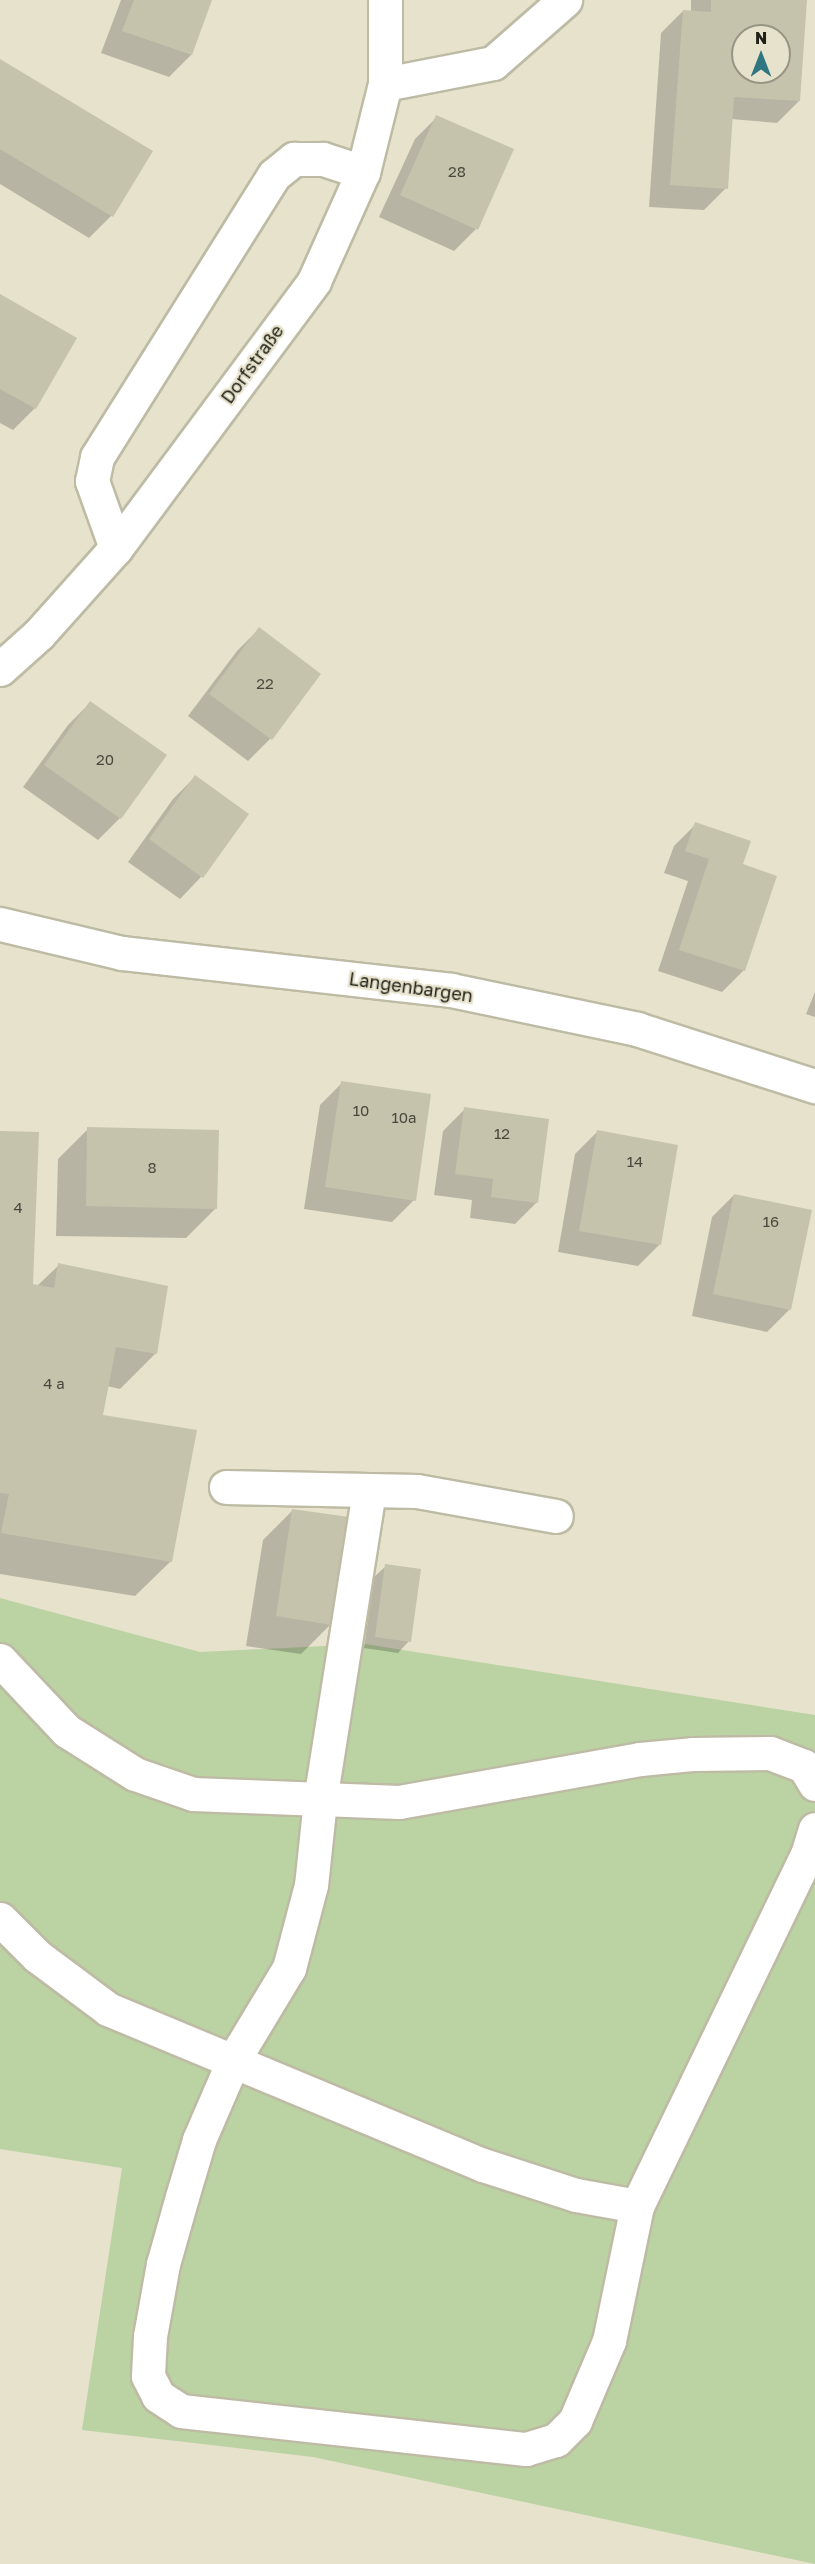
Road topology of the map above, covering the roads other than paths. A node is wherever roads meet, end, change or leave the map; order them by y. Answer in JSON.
{"nodes":[{"id":1,"x":385,"y":0,"type":"edge"},
{"id":2,"x":565,"y":0,"type":"edge"},
{"id":3,"x":385,"y":84,"type":"junction"},
{"id":4,"x":363,"y":172,"type":"junction"},
{"id":5,"x":116,"y":548,"type":"junction"},
{"id":6,"x":0,"y":669,"type":"edge"},
{"id":7,"x":0,"y":924,"type":"edge"},
{"id":8,"x":815,"y":1086,"type":"edge"},
{"id":9,"x":226,"y":1486,"type":"dead end"},
{"id":10,"x":369,"y":1491,"type":"junction"},
{"id":11,"x":556,"y":1516,"type":"dead end"},
{"id":12,"x":0,"y":1660,"type":"edge"},
{"id":13,"x":815,"y":1784,"type":"edge"},
{"id":14,"x":320,"y":1800,"type":"junction"},
{"id":15,"x":815,"y":1829,"type":"edge"},
{"id":16,"x":0,"y":1919,"type":"edge"},
{"id":17,"x":234,"y":2059,"type":"junction"},
{"id":18,"x":637,"y":2206,"type":"junction"}],
"edges":[{"from":1,"to":3,"type":"street","name":"Dorfstraße"},
{"from":2,"to":3,"type":"street"},
{"from":3,"to":4,"type":"street","name":"Dorfstraße"},
{"from":4,"to":5,"type":"street","name":"Dorfstraße"},
{"from":4,"to":5,"type":"street"},
{"from":5,"to":6,"type":"street","name":"Dorfstraße"},
{"from":7,"to":8,"type":"street","name":"Langenbargen"},
{"from":9,"to":10,"type":"street"},
{"from":10,"to":11,"type":"street"},
{"from":10,"to":14,"type":"street"},
{"from":12,"to":14,"type":"street"},
{"from":13,"to":14,"type":"street"},
{"from":14,"to":17,"type":"street"},
{"from":15,"to":18,"type":"street"},
{"from":16,"to":17,"type":"street"},
{"from":17,"to":18,"type":"street"},
{"from":17,"to":18,"type":"street"}]}
